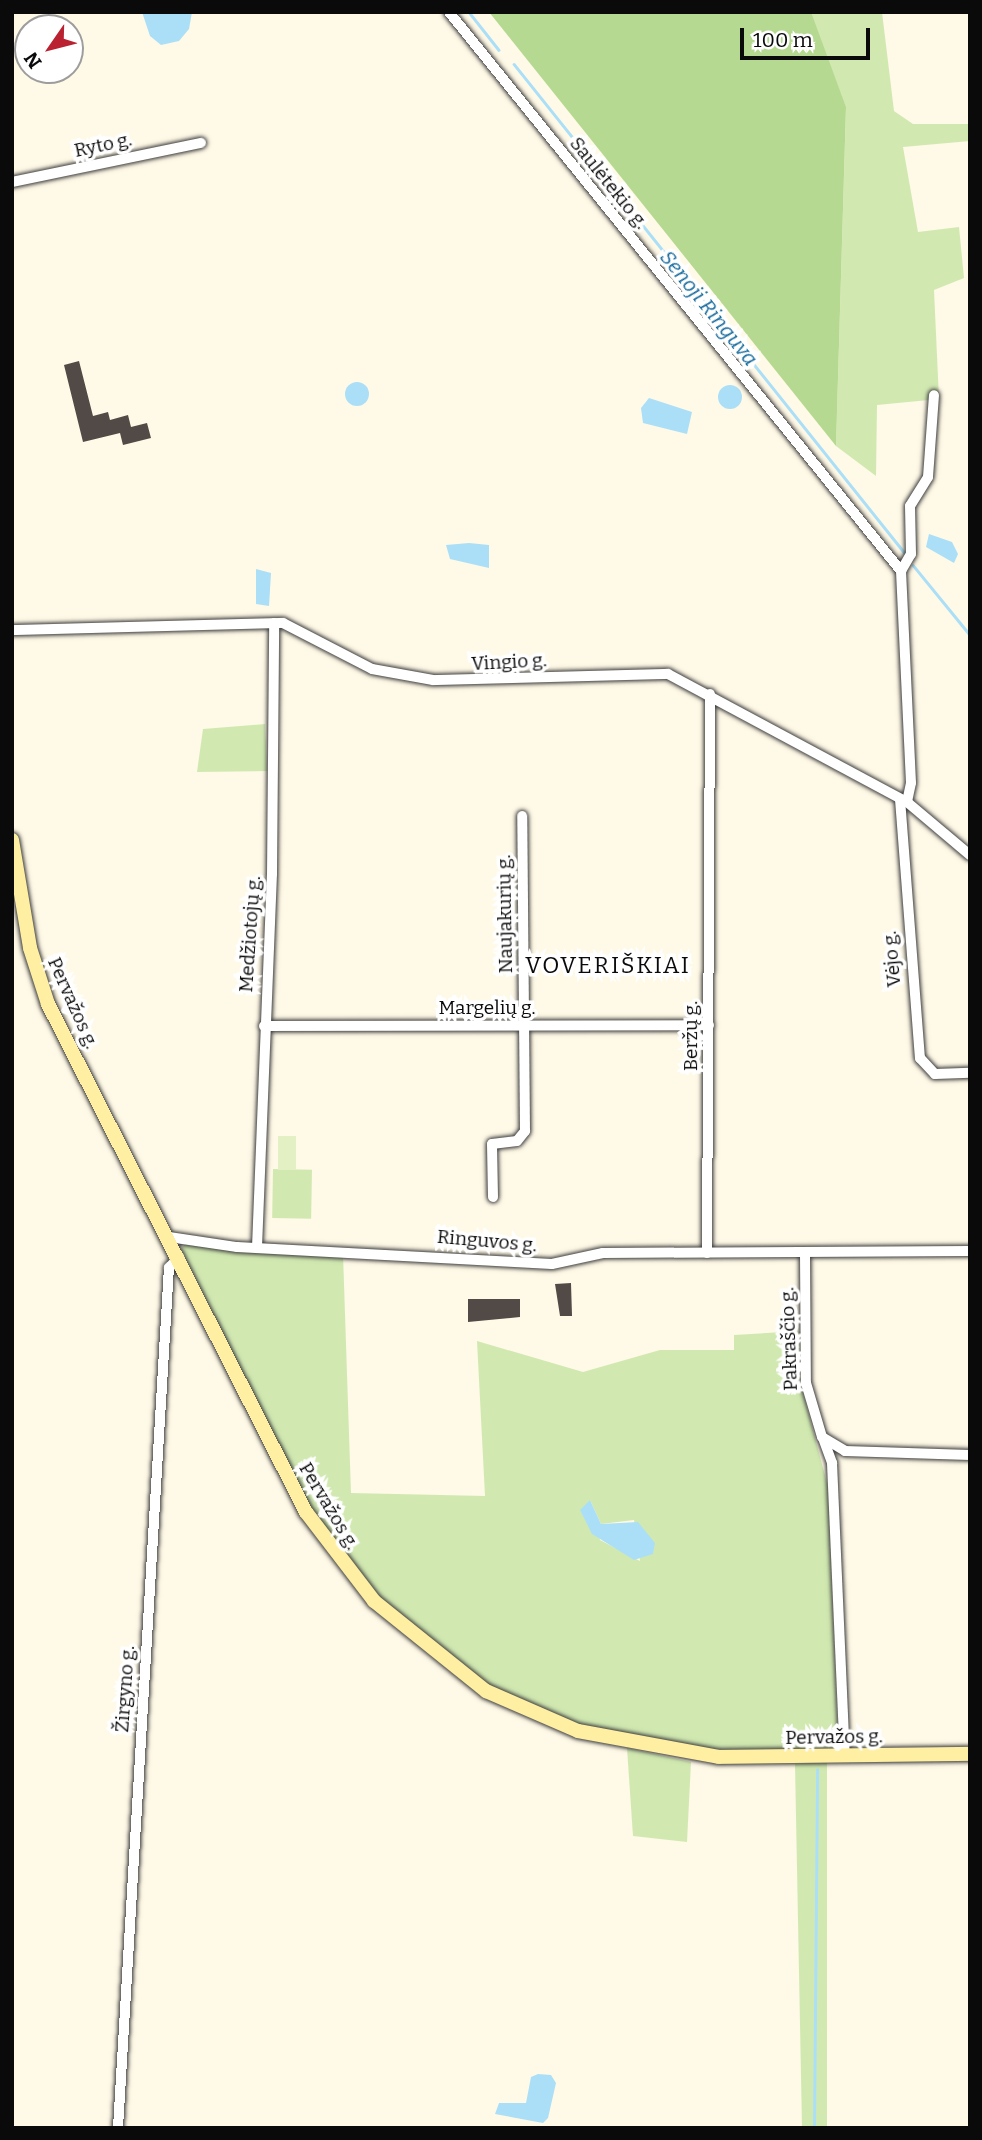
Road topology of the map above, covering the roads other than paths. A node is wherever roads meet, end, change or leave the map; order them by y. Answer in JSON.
{"nodes":[{"id":1,"x":449,"y":12,"type":"edge"},
{"id":2,"x":201,"y":143,"type":"dead end"},
{"id":3,"x":12,"y":182,"type":"edge"},
{"id":4,"x":934,"y":396,"type":"dead end"},
{"id":5,"x":901,"y":571,"type":"junction"},
{"id":6,"x":274,"y":623,"type":"junction"},
{"id":7,"x":12,"y":630,"type":"edge"},
{"id":8,"x":710,"y":694,"type":"junction"},
{"id":9,"x":904,"y":801,"type":"junction"},
{"id":10,"x":522,"y":816,"type":"dead end"},
{"id":11,"x":12,"y":840,"type":"edge"},
{"id":12,"x":970,"y":855,"type":"edge"},
{"id":13,"x":709,"y":1025,"type":"junction"},
{"id":14,"x":264,"y":1026,"type":"junction"},
{"id":15,"x":524,"y":1026,"type":"junction"},
{"id":16,"x":970,"y":1073,"type":"edge"},
{"id":17,"x":493,"y":1197,"type":"dead end"},
{"id":18,"x":170,"y":1237,"type":"junction"},
{"id":19,"x":257,"y":1247,"type":"junction"},
{"id":20,"x":970,"y":1251,"type":"edge"},
{"id":21,"x":707,"y":1253,"type":"junction"},
{"id":22,"x":806,"y":1254,"type":"junction"},
{"id":23,"x":179,"y":1257,"type":"junction"},
{"id":24,"x":822,"y":1437,"type":"junction"},
{"id":25,"x":845,"y":1451,"type":"junction"},
{"id":26,"x":970,"y":1455,"type":"edge"},
{"id":27,"x":832,"y":1463,"type":"junction"},
{"id":28,"x":970,"y":1754,"type":"edge"},
{"id":29,"x":845,"y":1756,"type":"junction"},
{"id":30,"x":118,"y":2128,"type":"edge"}],
"edges":[{"from":1,"to":5,"type":"street","name":"Saulėtekio g."},
{"from":2,"to":3,"type":"street","name":"Ryto g."},
{"from":4,"to":5,"type":"street"},
{"from":5,"to":9,"type":"street","name":"Vėjo g."},
{"from":6,"to":7,"type":"street","name":"Vingio g."},
{"from":6,"to":8,"type":"street","name":"Vingio g."},
{"from":6,"to":14,"type":"street","name":"Medžiotojų g."},
{"from":8,"to":9,"type":"street","name":"Vingio g."},
{"from":8,"to":13,"type":"street","name":"Beržų g."},
{"from":9,"to":12,"type":"street","name":"Vingio g."},
{"from":9,"to":16,"type":"street","name":"Vėjo g."},
{"from":10,"to":15,"type":"street","name":"Naujakurių g."},
{"from":11,"to":18,"type":"main road","name":"Pervažos g."},
{"from":13,"to":15,"type":"street","name":"Margelių g."},
{"from":13,"to":21,"type":"street","name":"Beržų g."},
{"from":14,"to":15,"type":"street","name":"Margelių g."},
{"from":14,"to":19,"type":"street","name":"Medžiotojų g."},
{"from":15,"to":17,"type":"street","name":"Naujakurių g."},
{"from":18,"to":19,"type":"street","name":"Ringuvos g."},
{"from":18,"to":23,"type":"main road","name":"Pervažos g."},
{"from":19,"to":21,"type":"street","name":"Ringuvos g."},
{"from":20,"to":22,"type":"street","name":"Ringuvos g."},
{"from":21,"to":22,"type":"street","name":"Ringuvos g."},
{"from":22,"to":24,"type":"street","name":"Pakraščio g."},
{"from":23,"to":29,"type":"main road","name":"Pervažos g."},
{"from":23,"to":30,"type":"street","name":"Žirgyno g."},
{"from":24,"to":25,"type":"street"},
{"from":24,"to":27,"type":"street","name":"Pakraščio g."},
{"from":25,"to":26,"type":"street"},
{"from":25,"to":27,"type":"street"},
{"from":27,"to":29,"type":"street","name":"Pakraščio g."},
{"from":28,"to":29,"type":"main road","name":"Pervažos g."}]}
